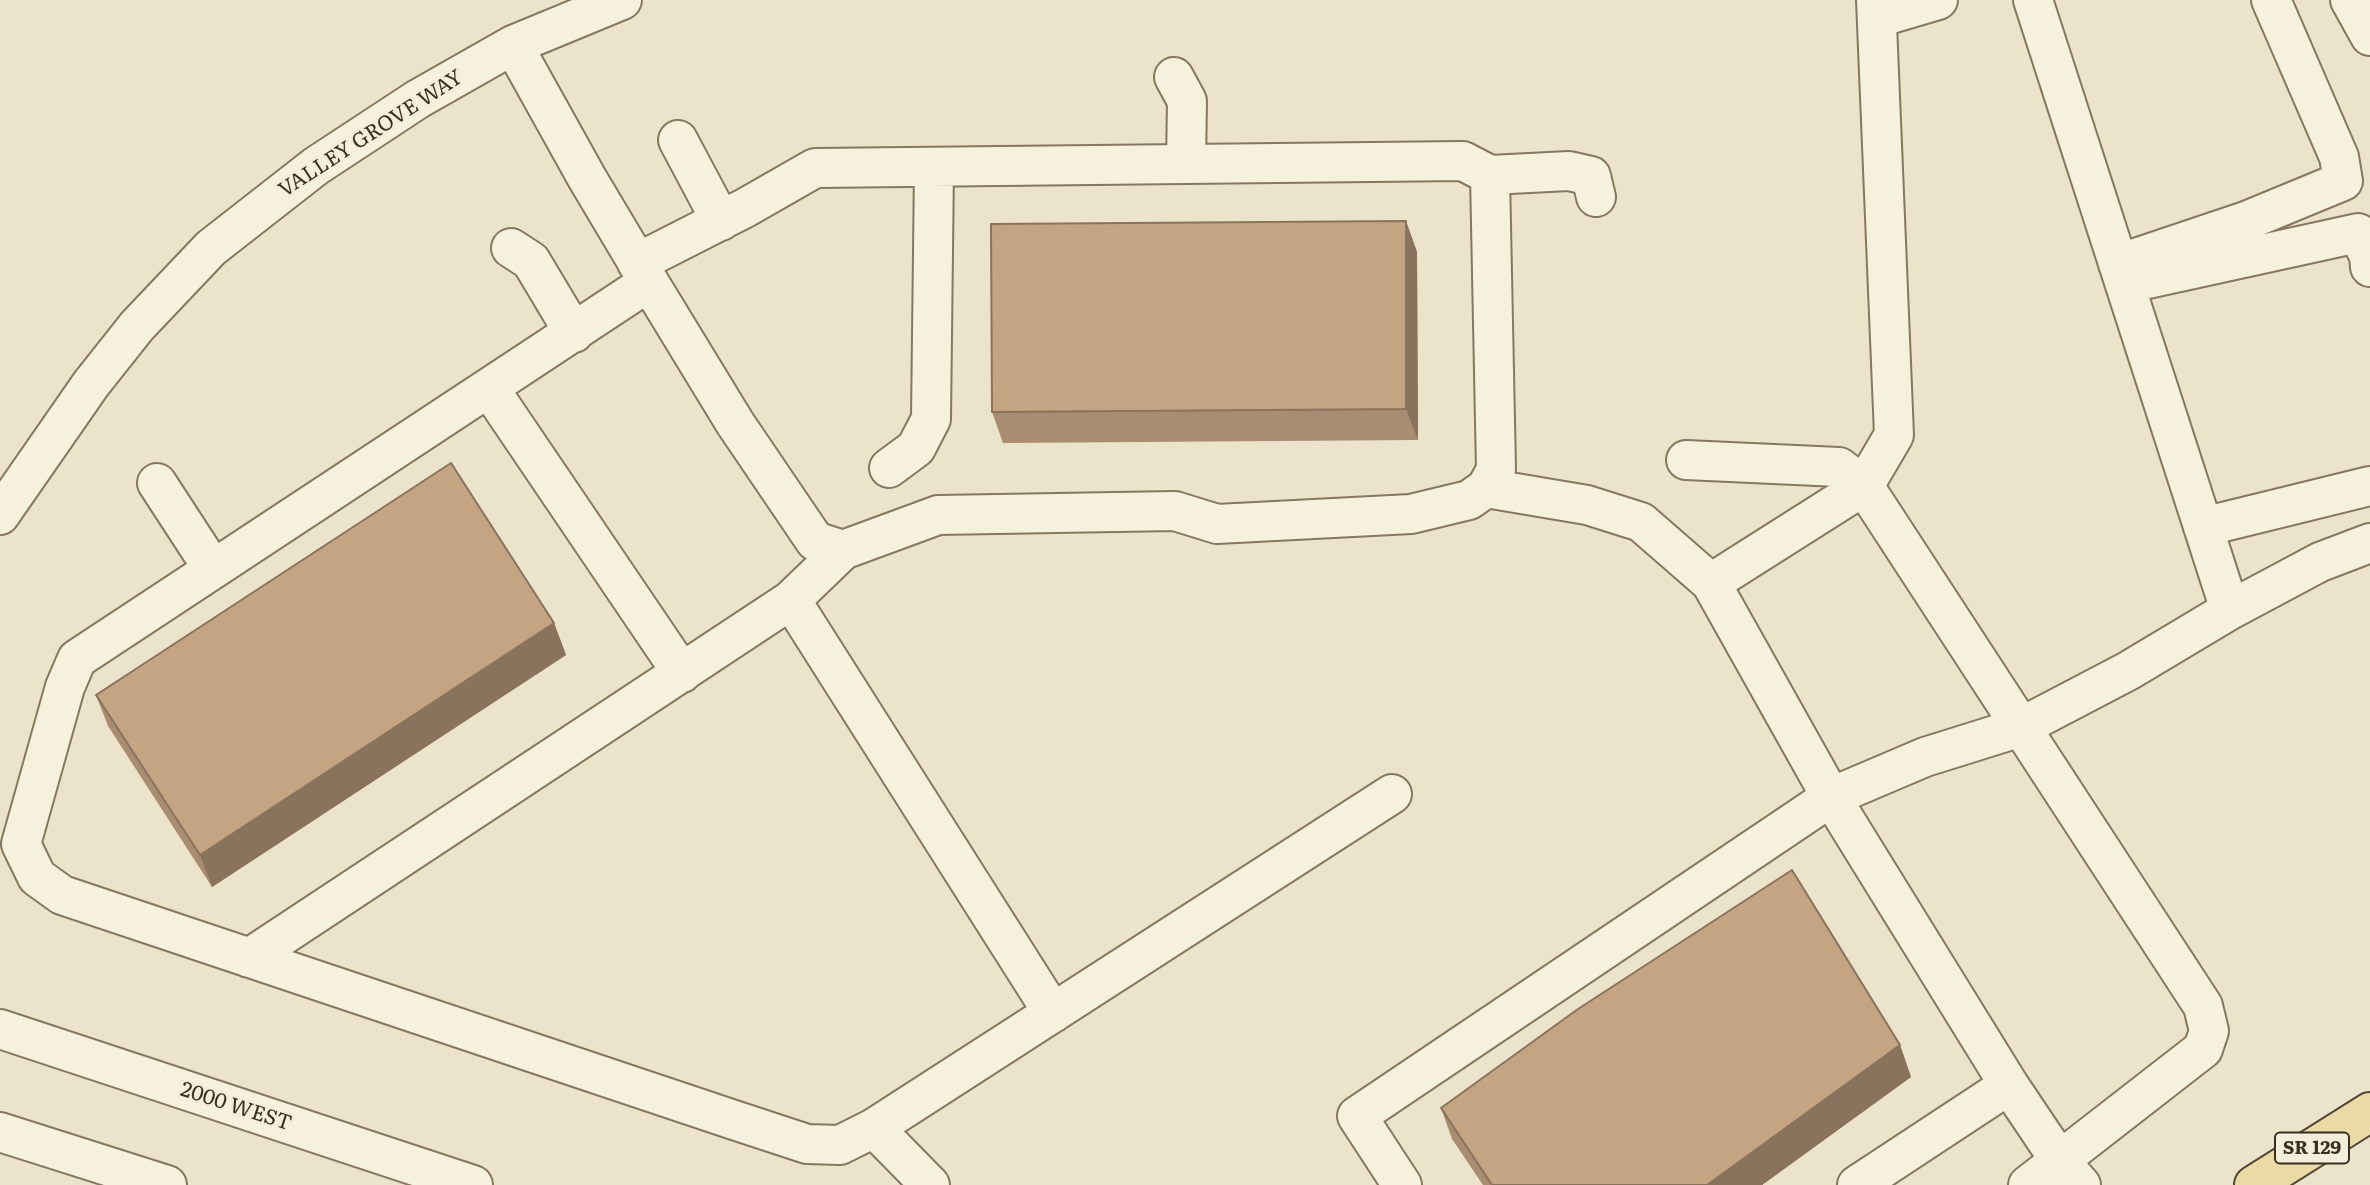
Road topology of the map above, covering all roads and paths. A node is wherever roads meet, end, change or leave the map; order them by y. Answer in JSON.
{"nodes":[{"id":1,"x":622,"y":0,"type":"edge"},
{"id":2,"x":1938,"y":0,"type":"edge"},
{"id":3,"x":2033,"y":0,"type":"edge"},
{"id":4,"x":2271,"y":0,"type":"edge"},
{"id":5,"x":2350,"y":0,"type":"edge"},
{"id":6,"x":1876,"y":9,"type":"edge"},
{"id":7,"x":2370,"y":36,"type":"edge"},
{"id":8,"x":513,"y":45,"type":"junction"},
{"id":9,"x":1174,"y":77,"type":"dead end"},
{"id":10,"x":678,"y":140,"type":"dead end"},
{"id":11,"x":1186,"y":164,"type":"junction"},
{"id":12,"x":934,"y":167,"type":"junction"},
{"id":13,"x":1490,"y":175,"type":"junction"},
{"id":14,"x":1596,"y":197,"type":"dead end"},
{"id":15,"x":721,"y":221,"type":"junction"},
{"id":16,"x":511,"y":248,"type":"dead end"},
{"id":17,"x":2370,"y":267,"type":"edge"},
{"id":18,"x":643,"y":273,"type":"junction"},
{"id":19,"x":2121,"y":274,"type":"junction"},
{"id":20,"x":574,"y":332,"type":"junction"},
{"id":21,"x":489,"y":388,"type":"junction"},
{"id":22,"x":1686,"y":460,"type":"dead end"},
{"id":23,"x":889,"y":468,"type":"dead end"},
{"id":24,"x":157,"y":483,"type":"dead end"},
{"id":25,"x":1864,"y":486,"type":"junction"},
{"id":26,"x":2370,"y":486,"type":"edge"},
{"id":27,"x":1486,"y":488,"type":"junction"},
{"id":28,"x":0,"y":515,"type":"edge"},
{"id":29,"x":2203,"y":527,"type":"junction"},
{"id":30,"x":2370,"y":543,"type":"edge"},
{"id":31,"x":843,"y":550,"type":"junction"},
{"id":32,"x":213,"y":569,"type":"junction"},
{"id":33,"x":1712,"y":583,"type":"junction"},
{"id":34,"x":791,"y":600,"type":"junction"},
{"id":35,"x":2230,"y":611,"type":"junction"},
{"id":36,"x":681,"y":673,"type":"junction"},
{"id":37,"x":2021,"y":727,"type":"junction"},
{"id":38,"x":1392,"y":794,"type":"dead end"},
{"id":39,"x":1831,"y":797,"type":"junction"},
{"id":40,"x":249,"y":958,"type":"junction"},
{"id":41,"x":1053,"y":1013,"type":"junction"},
{"id":42,"x":0,"y":1029,"type":"edge"},
{"id":43,"x":2009,"y":1084,"type":"junction"},
{"id":44,"x":2370,"y":1112,"type":"edge"},
{"id":45,"x":874,"y":1128,"type":"junction"},
{"id":46,"x":0,"y":1132,"type":"edge"},
{"id":47,"x":2070,"y":1173,"type":"edge"},
{"id":48,"x":167,"y":1185,"type":"edge"},
{"id":49,"x":473,"y":1185,"type":"edge"},
{"id":50,"x":930,"y":1185,"type":"edge"},
{"id":51,"x":1402,"y":1185,"type":"edge"},
{"id":52,"x":1857,"y":1185,"type":"edge"},
{"id":53,"x":2028,"y":1185,"type":"edge"},
{"id":54,"x":2254,"y":1185,"type":"edge"}],
"edges":[{"from":1,"to":8,"type":"street","name":"VALLEY GROVE WAY"},
{"from":2,"to":6,"type":"street"},
{"from":3,"to":19,"type":"street"},
{"from":4,"to":19,"type":"street"},
{"from":5,"to":7,"type":"street"},
{"from":6,"to":25,"type":"street"},
{"from":8,"to":18,"type":"street"},
{"from":8,"to":28,"type":"street","name":"VALLEY GROVE WAY"},
{"from":9,"to":11,"type":"street"},
{"from":10,"to":15,"type":"street"},
{"from":11,"to":12,"type":"street"},
{"from":11,"to":13,"type":"street"},
{"from":12,"to":15,"type":"street"},
{"from":12,"to":23,"type":"street"},
{"from":13,"to":14,"type":"street"},
{"from":13,"to":27,"type":"street"},
{"from":15,"to":18,"type":"street"},
{"from":16,"to":20,"type":"street"},
{"from":17,"to":19,"type":"street"},
{"from":18,"to":20,"type":"street"},
{"from":18,"to":31,"type":"street"},
{"from":19,"to":29,"type":"street"},
{"from":20,"to":21,"type":"street"},
{"from":21,"to":32,"type":"street"},
{"from":21,"to":36,"type":"street"},
{"from":22,"to":25,"type":"street"},
{"from":24,"to":32,"type":"street"},
{"from":25,"to":33,"type":"street"},
{"from":25,"to":37,"type":"street"},
{"from":26,"to":29,"type":"street"},
{"from":27,"to":31,"type":"street"},
{"from":27,"to":33,"type":"street"},
{"from":29,"to":35,"type":"street"},
{"from":30,"to":35,"type":"street"},
{"from":31,"to":34,"type":"street"},
{"from":32,"to":40,"type":"street"},
{"from":33,"to":39,"type":"street"},
{"from":34,"to":36,"type":"street"},
{"from":34,"to":41,"type":"street"},
{"from":35,"to":37,"type":"street"},
{"from":36,"to":40,"type":"street"},
{"from":37,"to":39,"type":"street"},
{"from":37,"to":47,"type":"street"},
{"from":38,"to":41,"type":"street"},
{"from":39,"to":43,"type":"street"},
{"from":39,"to":51,"type":"street"},
{"from":40,"to":45,"type":"street"},
{"from":41,"to":45,"type":"street"},
{"from":42,"to":49,"type":"street","name":"2000 WEST"},
{"from":43,"to":47,"type":"street"},
{"from":43,"to":52,"type":"street"},
{"from":44,"to":54,"type":"main road","number":"SR 129"},
{"from":45,"to":50,"type":"street"},
{"from":46,"to":48,"type":"street"},
{"from":47,"to":53,"type":"street"}]}
